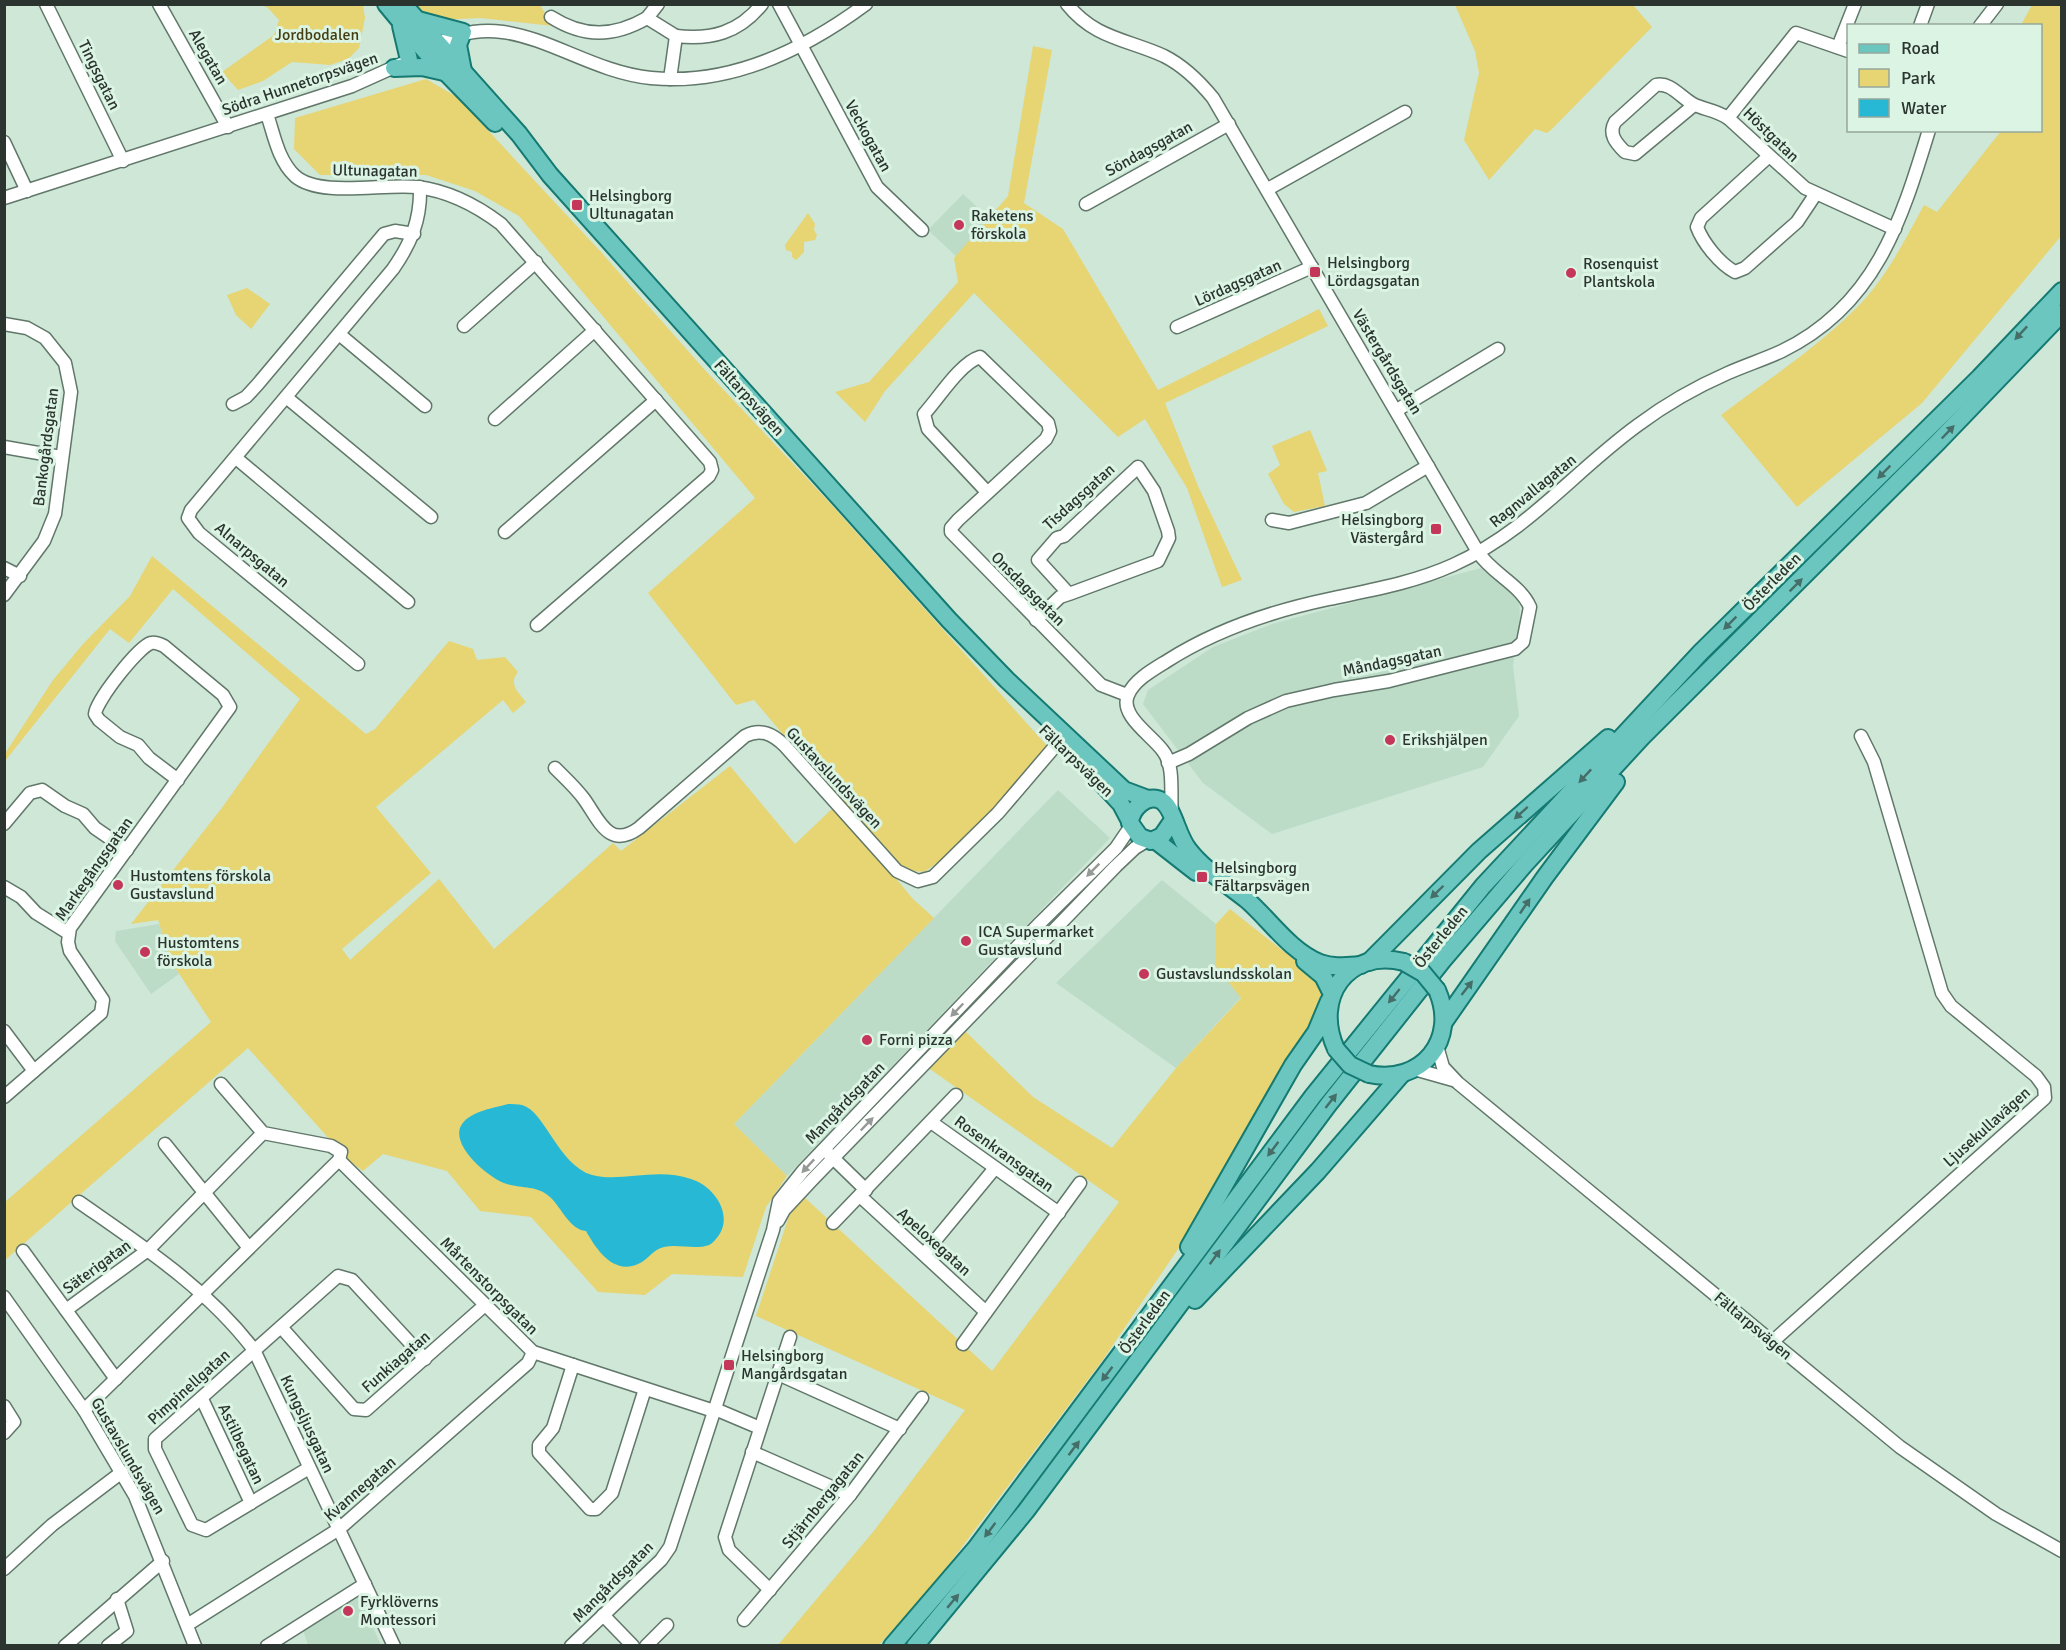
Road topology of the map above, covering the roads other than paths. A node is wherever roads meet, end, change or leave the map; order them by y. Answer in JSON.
{"nodes":[{"id":1,"x":46,"y":4,"type":"edge"},
{"id":2,"x":159,"y":4,"type":"edge"},
{"id":3,"x":386,"y":4,"type":"edge"},
{"id":4,"x":403,"y":4,"type":"edge"},
{"id":5,"x":658,"y":4,"type":"edge"},
{"id":6,"x":762,"y":4,"type":"edge"},
{"id":7,"x":779,"y":4,"type":"edge"},
{"id":8,"x":866,"y":4,"type":"edge"},
{"id":9,"x":1067,"y":4,"type":"edge"},
{"id":10,"x":1855,"y":4,"type":"edge"},
{"id":11,"x":1928,"y":4,"type":"edge"},
{"id":12,"x":1997,"y":4,"type":"edge"},
{"id":13,"x":551,"y":17,"type":"dead end"},
{"id":14,"x":647,"y":18,"type":"junction"},
{"id":15,"x":408,"y":21,"type":"junction"},
{"id":16,"x":1850,"y":24,"type":"edge"},
{"id":17,"x":1921,"y":24,"type":"edge"},
{"id":18,"x":1982,"y":24,"type":"edge"},
{"id":19,"x":464,"y":32,"type":"junction"},
{"id":20,"x":1847,"y":34,"type":"edge"},
{"id":21,"x":676,"y":36,"type":"junction"},
{"id":22,"x":802,"y":46,"type":"junction"},
{"id":23,"x":431,"y":47,"type":"junction"},
{"id":24,"x":1843,"y":49,"type":"edge"},
{"id":25,"x":401,"y":64,"type":"junction"},
{"id":26,"x":444,"y":72,"type":"junction"},
{"id":27,"x":463,"y":72,"type":"junction"},
{"id":28,"x":670,"y":79,"type":"junction"},
{"id":29,"x":1694,"y":105,"type":"junction"},
{"id":30,"x":1405,"y":112,"type":"dead end"},
{"id":31,"x":267,"y":114,"type":"junction"},
{"id":32,"x":1728,"y":118,"type":"junction"},
{"id":33,"x":1229,"y":124,"type":"junction"},
{"id":34,"x":228,"y":127,"type":"junction"},
{"id":35,"x":1928,"y":132,"type":"edge"},
{"id":36,"x":4,"y":142,"type":"edge"},
{"id":37,"x":1768,"y":157,"type":"junction"},
{"id":38,"x":123,"y":161,"type":"junction"},
{"id":39,"x":550,"y":175,"type":"junction"},
{"id":40,"x":420,"y":187,"type":"junction"},
{"id":41,"x":1268,"y":189,"type":"junction"},
{"id":42,"x":27,"y":191,"type":"junction"},
{"id":43,"x":1815,"y":195,"type":"junction"},
{"id":44,"x":4,"y":198,"type":"edge"},
{"id":45,"x":1086,"y":204,"type":"dead end"},
{"id":46,"x":1895,"y":229,"type":"junction"},
{"id":47,"x":922,"y":230,"type":"dead end"},
{"id":48,"x":414,"y":234,"type":"junction"},
{"id":49,"x":536,"y":262,"type":"junction"},
{"id":50,"x":1312,"y":267,"type":"junction"},
{"id":51,"x":2061,"y":291,"type":"edge"},
{"id":52,"x":2061,"y":313,"type":"edge"},
{"id":53,"x":4,"y":324,"type":"edge"},
{"id":54,"x":464,"y":326,"type":"dead end"},
{"id":55,"x":1177,"y":327,"type":"dead end"},
{"id":56,"x":595,"y":330,"type":"junction"},
{"id":57,"x":339,"y":333,"type":"junction"},
{"id":58,"x":1498,"y":349,"type":"dead end"},
{"id":59,"x":286,"y":397,"type":"junction"},
{"id":60,"x":656,"y":400,"type":"junction"},
{"id":61,"x":233,"y":404,"type":"dead end"},
{"id":62,"x":425,"y":406,"type":"dead end"},
{"id":63,"x":1397,"y":410,"type":"junction"},
{"id":64,"x":495,"y":418,"type":"dead end"},
{"id":65,"x":4,"y":447,"type":"edge"},
{"id":66,"x":61,"y":457,"type":"junction"},
{"id":67,"x":236,"y":458,"type":"junction"},
{"id":68,"x":1428,"y":466,"type":"junction"},
{"id":69,"x":987,"y":492,"type":"junction"},
{"id":70,"x":431,"y":517,"type":"dead end"},
{"id":71,"x":1272,"y":520,"type":"dead end"},
{"id":72,"x":505,"y":532,"type":"dead end"},
{"id":73,"x":1478,"y":552,"type":"junction"},
{"id":74,"x":4,"y":568,"type":"edge"},
{"id":75,"x":20,"y":576,"type":"junction"},
{"id":76,"x":1069,"y":594,"type":"junction"},
{"id":77,"x":4,"y":595,"type":"edge"},
{"id":78,"x":408,"y":602,"type":"dead end"},
{"id":79,"x":1036,"y":620,"type":"junction"},
{"id":80,"x":949,"y":621,"type":"junction"},
{"id":81,"x":537,"y":625,"type":"dead end"},
{"id":82,"x":357,"y":664,"type":"dead end"},
{"id":83,"x":1709,"y":670,"type":"junction"},
{"id":84,"x":1668,"y":687,"type":"junction"},
{"id":85,"x":1127,"y":695,"type":"junction"},
{"id":86,"x":1861,"y":736,"type":"dead end"},
{"id":87,"x":1058,"y":744,"type":"junction"},
{"id":88,"x":1082,"y":751,"type":"junction"},
{"id":89,"x":555,"y":768,"type":"dead end"},
{"id":90,"x":1169,"y":768,"type":"junction"},
{"id":91,"x":178,"y":780,"type":"junction"},
{"id":92,"x":1150,"y":799,"type":"junction"},
{"id":93,"x":1172,"y":817,"type":"junction"},
{"id":94,"x":1130,"y":823,"type":"junction"},
{"id":95,"x":4,"y":824,"type":"edge"},
{"id":96,"x":1151,"y":840,"type":"junction"},
{"id":97,"x":127,"y":850,"type":"junction"},
{"id":98,"x":4,"y":887,"type":"edge"},
{"id":99,"x":68,"y":933,"type":"junction"},
{"id":100,"x":1365,"y":963,"type":"junction"},
{"id":101,"x":1331,"y":998,"type":"junction"},
{"id":102,"x":1444,"y":1022,"type":"junction"},
{"id":103,"x":4,"y":1031,"type":"edge"},
{"id":104,"x":1437,"y":1046,"type":"junction"},
{"id":105,"x":34,"y":1071,"type":"junction"},
{"id":106,"x":1407,"y":1072,"type":"junction"},
{"id":107,"x":1458,"y":1083,"type":"junction"},
{"id":108,"x":221,"y":1084,"type":"dead end"},
{"id":109,"x":956,"y":1095,"type":"dead end"},
{"id":110,"x":4,"y":1097,"type":"edge"},
{"id":111,"x":931,"y":1122,"type":"junction"},
{"id":112,"x":263,"y":1133,"type":"junction"},
{"id":113,"x":165,"y":1144,"type":"dead end"},
{"id":114,"x":829,"y":1154,"type":"junction"},
{"id":115,"x":340,"y":1156,"type":"junction"},
{"id":116,"x":995,"y":1167,"type":"junction"},
{"id":117,"x":1080,"y":1183,"type":"dead end"},
{"id":118,"x":204,"y":1193,"type":"junction"},
{"id":119,"x":863,"y":1193,"type":"junction"},
{"id":120,"x":79,"y":1202,"type":"dead end"},
{"id":121,"x":1059,"y":1213,"type":"junction"},
{"id":122,"x":834,"y":1223,"type":"dead end"},
{"id":123,"x":249,"y":1248,"type":"junction"},
{"id":124,"x":148,"y":1250,"type":"junction"},
{"id":125,"x":23,"y":1251,"type":"dead end"},
{"id":126,"x":924,"y":1254,"type":"junction"},
{"id":127,"x":203,"y":1294,"type":"junction"},
{"id":128,"x":4,"y":1297,"type":"edge"},
{"id":129,"x":485,"y":1305,"type":"junction"},
{"id":130,"x":66,"y":1310,"type":"junction"},
{"id":131,"x":986,"y":1312,"type":"junction"},
{"id":132,"x":9,"y":1315,"type":"edge"},
{"id":133,"x":1149,"y":1317,"type":"junction"},
{"id":134,"x":281,"y":1327,"type":"junction"},
{"id":135,"x":790,"y":1337,"type":"dead end"},
{"id":136,"x":1772,"y":1342,"type":"junction"},
{"id":137,"x":963,"y":1344,"type":"dead end"},
{"id":138,"x":254,"y":1350,"type":"junction"},
{"id":139,"x":533,"y":1352,"type":"junction"},
{"id":140,"x":1146,"y":1353,"type":"junction"},
{"id":141,"x":424,"y":1359,"type":"junction"},
{"id":142,"x":573,"y":1365,"type":"junction"},
{"id":143,"x":778,"y":1374,"type":"junction"},
{"id":144,"x":116,"y":1379,"type":"junction"},
{"id":145,"x":645,"y":1389,"type":"junction"},
{"id":146,"x":922,"y":1398,"type":"dead end"},
{"id":147,"x":202,"y":1399,"type":"junction"},
{"id":148,"x":4,"y":1406,"type":"edge"},
{"id":149,"x":84,"y":1410,"type":"junction"},
{"id":150,"x":714,"y":1410,"type":"junction"},
{"id":151,"x":760,"y":1428,"type":"junction"},
{"id":152,"x":900,"y":1429,"type":"junction"},
{"id":153,"x":4,"y":1433,"type":"edge"},
{"id":154,"x":752,"y":1452,"type":"junction"},
{"id":155,"x":309,"y":1468,"type":"junction"},
{"id":156,"x":122,"y":1472,"type":"junction"},
{"id":157,"x":850,"y":1495,"type":"junction"},
{"id":158,"x":251,"y":1503,"type":"junction"},
{"id":159,"x":339,"y":1530,"type":"junction"},
{"id":160,"x":2061,"y":1551,"type":"edge"},
{"id":161,"x":163,"y":1561,"type":"junction"},
{"id":162,"x":4,"y":1569,"type":"edge"},
{"id":163,"x":365,"y":1584,"type":"junction"},
{"id":164,"x":770,"y":1590,"type":"junction"},
{"id":165,"x":117,"y":1599,"type":"junction"},
{"id":166,"x":603,"y":1615,"type":"junction"},
{"id":167,"x":744,"y":1620,"type":"dead end"},
{"id":168,"x":187,"y":1625,"type":"junction"},
{"id":169,"x":667,"y":1625,"type":"dead end"},
{"id":170,"x":65,"y":1646,"type":"edge"},
{"id":171,"x":108,"y":1646,"type":"edge"},
{"id":172,"x":195,"y":1646,"type":"edge"},
{"id":173,"x":267,"y":1646,"type":"edge"},
{"id":174,"x":394,"y":1646,"type":"edge"},
{"id":175,"x":571,"y":1646,"type":"edge"},
{"id":176,"x":633,"y":1646,"type":"edge"},
{"id":177,"x":646,"y":1646,"type":"edge"},
{"id":178,"x":892,"y":1646,"type":"edge"},
{"id":179,"x":915,"y":1646,"type":"edge"}],
"edges":[{"from":1,"to":38,"type":"street","name":"Tingsgatan"},
{"from":2,"to":34,"type":"street","name":"Alegatan"},
{"from":3,"to":15,"type":"main road","name":"Fältarpsvägen"},
{"from":4,"to":15,"type":"main road","name":"Fältarpsvägen"},
{"from":5,"to":14,"type":"street"},
{"from":6,"to":21,"type":"street"},
{"from":7,"to":22,"type":"street"},
{"from":8,"to":22,"type":"street","name":"Södra Hunnetorpsvägen"},
{"from":9,"to":33,"type":"street","name":"Västergårdsgatan"},
{"from":10,"to":16,"type":"street","name":"Höstgatan"},
{"from":11,"to":17,"type":"street"},
{"from":12,"to":18,"type":"street"},
{"from":13,"to":14,"type":"street"},
{"from":14,"to":21,"type":"street"},
{"from":15,"to":19,"type":"main road"},
{"from":15,"to":23,"type":"main road","name":"Fältarpsvägen"},
{"from":15,"to":25,"type":"main road"},
{"from":19,"to":23,"type":"street","name":"Södra Hunnetorpsvägen"},
{"from":19,"to":27,"type":"main road"},
{"from":19,"to":28,"type":"street","name":"Södra Hunnetorpsvägen"},
{"from":20,"to":24,"type":"street","name":"Höstgatan"},
{"from":21,"to":28,"type":"street"},
{"from":22,"to":28,"type":"street","name":"Södra Hunnetorpsvägen"},
{"from":22,"to":47,"type":"street","name":"Veckogatan"},
{"from":23,"to":25,"type":"street","name":"Södra Hunnetorpsvägen"},
{"from":23,"to":26,"type":"main road","name":"Fältarpsvägen"},
{"from":23,"to":27,"type":"main road","name":"Fältarpsvägen"},
{"from":24,"to":32,"type":"street","name":"Höstgatan"},
{"from":25,"to":26,"type":"main road"},
{"from":25,"to":31,"type":"street","name":"Södra Hunnetorpsvägen"},
{"from":26,"to":39,"type":"main road","name":"Fältarpsvägen"},
{"from":27,"to":39,"type":"main road","name":"Fältarpsvägen"},
{"from":29,"to":29,"type":"street"},
{"from":29,"to":32,"type":"street"},
{"from":30,"to":41,"type":"street"},
{"from":31,"to":34,"type":"street","name":"Södra Hunnetorpsvägen"},
{"from":31,"to":40,"type":"street","name":"Ultunagatan"},
{"from":32,"to":37,"type":"street","name":"Höstgatan"},
{"from":33,"to":41,"type":"street","name":"Västergårdsgatan"},
{"from":33,"to":45,"type":"street","name":"Söndagsgatan"},
{"from":34,"to":38,"type":"street","name":"Södra Hunnetorpsvägen"},
{"from":35,"to":46,"type":"street","name":"Ragnvallagatan"},
{"from":36,"to":42,"type":"street"},
{"from":37,"to":43,"type":"street","name":"Höstgatan"},
{"from":37,"to":43,"type":"street"},
{"from":38,"to":42,"type":"street","name":"Södra Hunnetorpsvägen"},
{"from":39,"to":80,"type":"main road","name":"Fältarpsvägen"},
{"from":40,"to":48,"type":"street","name":"Alnarpsgatan"},
{"from":40,"to":49,"type":"street","name":"Ultunagatan"},
{"from":41,"to":50,"type":"street","name":"Västergårdsgatan"},
{"from":42,"to":44,"type":"street","name":"Södra Hunnetorpsvägen"},
{"from":43,"to":46,"type":"street","name":"Höstgatan"},
{"from":46,"to":73,"type":"street","name":"Ragnvallagatan"},
{"from":48,"to":57,"type":"street","name":"Alnarpsgatan"},
{"from":48,"to":61,"type":"street"},
{"from":49,"to":54,"type":"street"},
{"from":49,"to":56,"type":"street","name":"Ultunagatan"},
{"from":50,"to":55,"type":"street","name":"Lördagsgatan"},
{"from":50,"to":63,"type":"street","name":"Västergårdsgatan"},
{"from":51,"to":84,"type":"main road","name":"Österleden","one_way":true},
{"from":83,"to":52,"type":"main road","name":"Österleden","one_way":true},
{"from":53,"to":66,"type":"street","name":"Bankogårdsgatan"},
{"from":56,"to":60,"type":"street","name":"Ultunagatan"},
{"from":56,"to":64,"type":"street"},
{"from":57,"to":59,"type":"street","name":"Alnarpsgatan"},
{"from":57,"to":62,"type":"street"},
{"from":58,"to":63,"type":"street"},
{"from":59,"to":67,"type":"street","name":"Alnarpsgatan"},
{"from":59,"to":70,"type":"street"},
{"from":60,"to":72,"type":"street"},
{"from":60,"to":81,"type":"street","name":"Ultunagatan"},
{"from":63,"to":68,"type":"street","name":"Västergårdsgatan"},
{"from":65,"to":66,"type":"street"},
{"from":66,"to":75,"type":"street","name":"Bankogårdsgatan"},
{"from":67,"to":78,"type":"street"},
{"from":67,"to":82,"type":"street","name":"Alnarpsgatan"},
{"from":68,"to":71,"type":"street"},
{"from":68,"to":73,"type":"street","name":"Västergårdsgatan"},
{"from":69,"to":69,"type":"street","name":"Onsdagsgatan"},
{"from":69,"to":79,"type":"street","name":"Onsdagsgatan"},
{"from":73,"to":85,"type":"street","name":"Ragnvallagatan"},
{"from":73,"to":90,"type":"street","name":"Måndagsgatan"},
{"from":74,"to":75,"type":"street"},
{"from":75,"to":77,"type":"street","name":"Bankogårdsgatan"},
{"from":76,"to":76,"type":"street","name":"Tisdagsgatan"},
{"from":76,"to":79,"type":"street","name":"Tisdagsgatan"},
{"from":79,"to":85,"type":"street","name":"Onsdagsgatan"},
{"from":80,"to":87,"type":"main road","name":"Fältarpsvägen"},
{"from":80,"to":88,"type":"main road","name":"Fältarpsvägen"},
{"from":102,"to":83,"type":"main road","one_way":true},
{"from":140,"to":83,"type":"main road","name":"Österleden","one_way":true},
{"from":84,"to":100,"type":"main road","one_way":true},
{"from":84,"to":133,"type":"main road","name":"Österleden","one_way":true},
{"from":85,"to":90,"type":"street"},
{"from":86,"to":136,"type":"street","name":"Ljusekullavägen"},
{"from":87,"to":88,"type":"street"},
{"from":87,"to":89,"type":"street","name":"Gustavslundsvägen"},
{"from":87,"to":94,"type":"main road","name":"Fältarpsvägen"},
{"from":88,"to":92,"type":"main road","name":"Fältarpsvägen"},
{"from":90,"to":92,"type":"street"},
{"from":90,"to":93,"type":"street"},
{"from":91,"to":91,"type":"street","name":"Markegångsgatan"},
{"from":91,"to":97,"type":"street","name":"Markegångsgatan"},
{"from":92,"to":93,"type":"main road"},
{"from":92,"to":94,"type":"main road"},
{"from":93,"to":96,"type":"main road"},
{"from":93,"to":100,"type":"main road"},
{"from":94,"to":96,"type":"main road"},
{"from":94,"to":114,"type":"street","name":"Mangårdsgatan","one_way":true},
{"from":95,"to":97,"type":"street"},
{"from":96,"to":101,"type":"main road"},
{"from":114,"to":96,"type":"street","name":"Mangårdsgatan","one_way":true},
{"from":97,"to":99,"type":"street","name":"Markegångsgatan"},
{"from":98,"to":99,"type":"street"},
{"from":99,"to":105,"type":"street","name":"Markegångsgatan"},
{"from":100,"to":101,"type":"main road"},
{"from":100,"to":102,"type":"main road","bridge":true},
{"from":101,"to":106,"type":"main road","bridge":true},
{"from":101,"to":133,"type":"main road"},
{"from":102,"to":104,"type":"main road"},
{"from":103,"to":105,"type":"street"},
{"from":104,"to":106,"type":"main road"},
{"from":104,"to":107,"type":"street","name":"Fältarpsvägen"},
{"from":105,"to":110,"type":"street","name":"Markegångsgatan"},
{"from":106,"to":107,"type":"street","name":"Fältarpsvägen"},
{"from":106,"to":140,"type":"main road"},
{"from":107,"to":136,"type":"street","name":"Fältarpsvägen"},
{"from":108,"to":112,"type":"street"},
{"from":109,"to":111,"type":"street","name":"Rosenkransgatan"},
{"from":111,"to":116,"type":"street","name":"Rosenkransgatan"},
{"from":111,"to":119,"type":"street","name":"Rosenkransgatan"},
{"from":112,"to":115,"type":"street"},
{"from":112,"to":118,"type":"street","name":"Säterigatan"},
{"from":113,"to":118,"type":"street"},
{"from":114,"to":119,"type":"street","name":"Apeloxegatan"},
{"from":114,"to":150,"type":"street","name":"Mangårdsgatan"},
{"from":115,"to":123,"type":"street"},
{"from":115,"to":129,"type":"street","name":"Mårtenstorpsgatan"},
{"from":116,"to":121,"type":"street","name":"Rosenkransgatan"},
{"from":116,"to":126,"type":"street"},
{"from":117,"to":121,"type":"street"},
{"from":118,"to":123,"type":"street"},
{"from":118,"to":124,"type":"street","name":"Säterigatan"},
{"from":119,"to":122,"type":"street","name":"Rosenkransgatan"},
{"from":119,"to":126,"type":"street","name":"Apeloxegatan"},
{"from":120,"to":124,"type":"street","name":"Säterigatan"},
{"from":121,"to":131,"type":"street"},
{"from":123,"to":127,"type":"street"},
{"from":124,"to":127,"type":"street","name":"Säterigatan"},
{"from":124,"to":130,"type":"street","name":"Säterigatan"},
{"from":125,"to":130,"type":"street","name":"Säterigatan"},
{"from":126,"to":131,"type":"street","name":"Apeloxegatan"},
{"from":127,"to":138,"type":"street","name":"Kungsljusgatan"},
{"from":127,"to":144,"type":"street"},
{"from":128,"to":132,"type":"street","name":"Gustavslundsvägen"},
{"from":129,"to":139,"type":"street","name":"Mårtenstorpsgatan"},
{"from":129,"to":141,"type":"street","name":"Funkiagatan"},
{"from":130,"to":144,"type":"street","name":"Säterigatan"},
{"from":131,"to":137,"type":"street"},
{"from":132,"to":149,"type":"street","name":"Gustavslundsvägen"},
{"from":133,"to":178,"type":"main road","name":"Österleden","one_way":true},
{"from":134,"to":138,"type":"street","name":"Pimpinellgatan"},
{"from":134,"to":141,"type":"street","name":"Pimpinellgatan"},
{"from":134,"to":141,"type":"street","name":"Funkiagatan"},
{"from":135,"to":143,"type":"street"},
{"from":136,"to":160,"type":"street","name":"Fältarpsvägen"},
{"from":138,"to":147,"type":"street","name":"Pimpinellgatan"},
{"from":138,"to":155,"type":"street","name":"Kungsljusgatan"},
{"from":139,"to":142,"type":"street","name":"Mårtenstorpsgatan"},
{"from":139,"to":159,"type":"street","name":"Kvannegatan"},
{"from":179,"to":140,"type":"main road","name":"Österleden","one_way":true},
{"from":142,"to":145,"type":"street","name":"Mårtenstorpsgatan"},
{"from":142,"to":145,"type":"street"},
{"from":143,"to":151,"type":"street"},
{"from":143,"to":152,"type":"street"},
{"from":144,"to":149,"type":"street"},
{"from":145,"to":150,"type":"street","name":"Mårtenstorpsgatan"},
{"from":146,"to":152,"type":"street","name":"Stjärnbergagatan"},
{"from":147,"to":158,"type":"street","name":"Astilbegatan"},
{"from":147,"to":158,"type":"street","name":"Pimpinellgatan"},
{"from":148,"to":153,"type":"street"},
{"from":149,"to":156,"type":"street","name":"Gustavslundsvägen"},
{"from":150,"to":151,"type":"street"},
{"from":150,"to":166,"type":"street","name":"Mangårdsgatan"},
{"from":151,"to":154,"type":"street"},
{"from":152,"to":157,"type":"street","name":"Stjärnbergagatan"},
{"from":154,"to":157,"type":"street"},
{"from":154,"to":164,"type":"street"},
{"from":155,"to":158,"type":"street","name":"Pimpinellgatan"},
{"from":155,"to":159,"type":"street","name":"Kungsljusgatan"},
{"from":156,"to":161,"type":"street","name":"Gustavslundsvägen"},
{"from":156,"to":162,"type":"street"},
{"from":157,"to":164,"type":"street","name":"Stjärnbergagatan"},
{"from":159,"to":163,"type":"street","name":"Kungsljusgatan"},
{"from":159,"to":168,"type":"street","name":"Kvannegatan"},
{"from":161,"to":165,"type":"street"},
{"from":161,"to":168,"type":"street","name":"Gustavslundsvägen"},
{"from":163,"to":173,"type":"street"},
{"from":163,"to":174,"type":"street","name":"Kungsljusgatan"},
{"from":164,"to":167,"type":"street","name":"Stjärnbergagatan"},
{"from":165,"to":170,"type":"street"},
{"from":165,"to":171,"type":"street"},
{"from":166,"to":175,"type":"street","name":"Mangårdsgatan"},
{"from":166,"to":176,"type":"street"},
{"from":168,"to":172,"type":"street","name":"Gustavslundsvägen"},
{"from":169,"to":177,"type":"street"}]}
